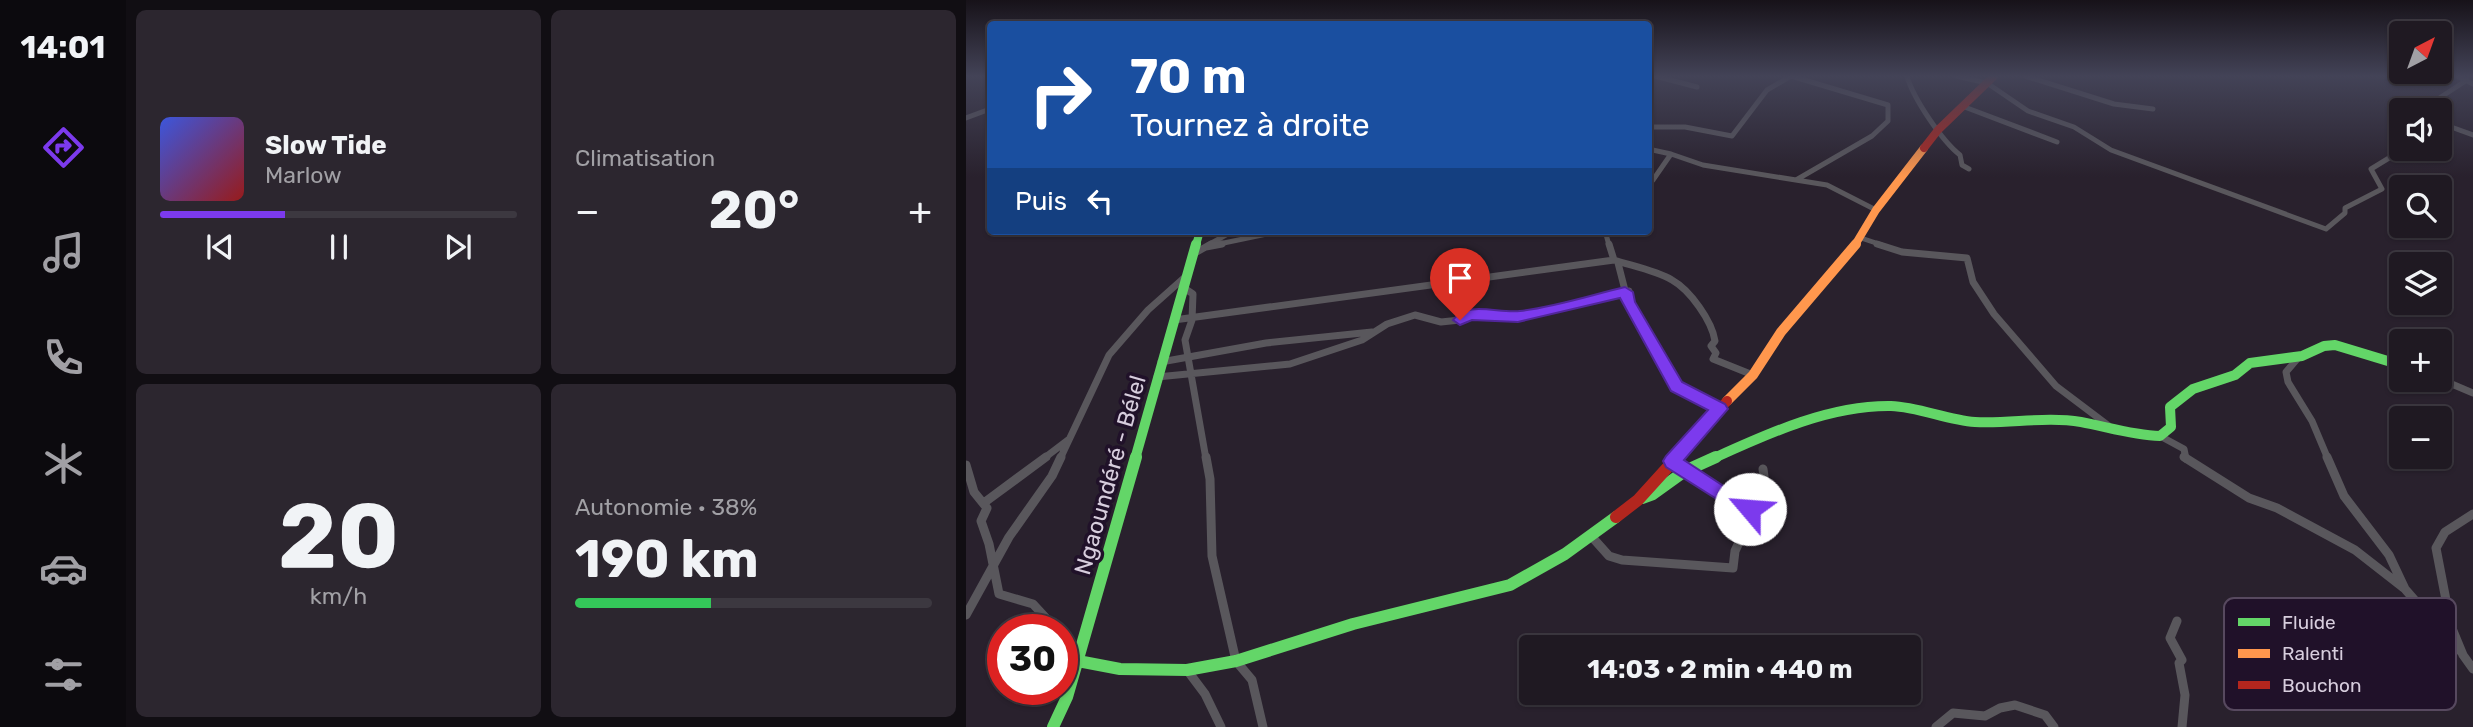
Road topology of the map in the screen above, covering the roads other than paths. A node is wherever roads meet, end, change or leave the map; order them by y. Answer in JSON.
{"nodes":[{"id":1,"x":987,"y":110,"type":"edge"},
{"id":2,"x":1752,"y":110,"type":"edge"},
{"id":3,"x":1888,"y":110,"type":"edge"},
{"id":4,"x":1924,"y":110,"type":"edge"},
{"id":5,"x":1958,"y":110,"type":"edge"},
{"id":6,"x":1972,"y":110,"type":"edge"},
{"id":7,"x":2027,"y":110,"type":"edge"},
{"id":8,"x":966,"y":118,"type":"edge"},
{"id":9,"x":1652,"y":127,"type":"edge"},
{"id":10,"x":2452,"y":128,"type":"edge"},
{"id":11,"x":1938,"y":130,"type":"junction"},
{"id":12,"x":2473,"y":135,"type":"edge"},
{"id":13,"x":2057,"y":142,"type":"dead end"},
{"id":14,"x":1652,"y":150,"type":"edge"},
{"id":15,"x":1671,"y":154,"type":"junction"},
{"id":16,"x":2389,"y":158,"type":"edge"},
{"id":17,"x":1969,"y":169,"type":"dead end"},
{"id":18,"x":1653,"y":180,"type":"dead end"},
{"id":19,"x":1796,"y":180,"type":"junction"},
{"id":20,"x":1876,"y":210,"type":"junction"},
{"id":21,"x":1199,"y":235,"type":"edge"},
{"id":22,"x":1226,"y":235,"type":"edge"},
{"id":23,"x":1263,"y":235,"type":"edge"},
{"id":24,"x":1606,"y":235,"type":"edge"},
{"id":25,"x":1861,"y":238,"type":"junction"},
{"id":26,"x":1206,"y":247,"type":"junction"},
{"id":27,"x":1195,"y":253,"type":"junction"},
{"id":28,"x":1616,"y":262,"type":"junction"},
{"id":29,"x":1184,"y":282,"type":"junction"},
{"id":30,"x":1627,"y":291,"type":"junction"},
{"id":31,"x":1192,"y":317,"type":"junction"},
{"id":32,"x":1174,"y":320,"type":"junction"},
{"id":33,"x":1374,"y":332,"type":"junction"},
{"id":34,"x":1188,"y":356,"type":"junction"},
{"id":35,"x":2300,"y":357,"type":"junction"},
{"id":36,"x":2389,"y":361,"type":"edge"},
{"id":37,"x":1161,"y":362,"type":"junction"},
{"id":38,"x":1191,"y":373,"type":"junction"},
{"id":39,"x":1753,"y":375,"type":"junction"},
{"id":40,"x":1157,"y":377,"type":"junction"},
{"id":41,"x":2452,"y":384,"type":"edge"},
{"id":42,"x":2473,"y":393,"type":"edge"},
{"id":43,"x":1719,"y":409,"type":"junction"},
{"id":44,"x":2113,"y":429,"type":"junction"},
{"id":45,"x":2160,"y":436,"type":"junction"},
{"id":46,"x":1071,"y":437,"type":"junction"},
{"id":47,"x":1672,"y":461,"type":"junction"},
{"id":48,"x":966,"y":465,"type":"edge"},
{"id":49,"x":1763,"y":469,"type":"dead end"},
{"id":50,"x":1685,"y":471,"type":"junction"},
{"id":51,"x":1638,"y":500,"type":"junction"},
{"id":52,"x":985,"y":502,"type":"junction"},
{"id":53,"x":1751,"y":512,"type":"junction"},
{"id":54,"x":2473,"y":514,"type":"edge"},
{"id":55,"x":1592,"y":537,"type":"junction"},
{"id":56,"x":994,"y":568,"type":"junction"},
{"id":57,"x":2405,"y":589,"type":"junction"},
{"id":58,"x":2413,"y":598,"type":"edge"},
{"id":59,"x":2445,"y":598,"type":"edge"},
{"id":60,"x":1041,"y":614,"type":"edge"},
{"id":61,"x":966,"y":615,"type":"edge"},
{"id":62,"x":2177,"y":621,"type":"dead end"},
{"id":63,"x":2456,"y":645,"type":"edge"},
{"id":64,"x":2456,"y":648,"type":"edge"},
{"id":65,"x":2458,"y":650,"type":"junction"},
{"id":66,"x":1078,"y":661,"type":"joint"},
{"id":67,"x":1236,"y":661,"type":"junction"},
{"id":68,"x":2473,"y":668,"type":"edge"},
{"id":69,"x":1187,"y":670,"type":"junction"},
{"id":70,"x":1063,"y":705,"type":"edge"},
{"id":71,"x":1053,"y":727,"type":"edge"},
{"id":72,"x":1221,"y":727,"type":"edge"},
{"id":73,"x":1263,"y":727,"type":"edge"},
{"id":74,"x":1936,"y":727,"type":"edge"},
{"id":75,"x":2054,"y":727,"type":"edge"},
{"id":76,"x":2182,"y":727,"type":"edge"}],
"edges":[{"from":1,"to":8,"type":"street"},
{"from":2,"to":9,"type":"street"},
{"from":3,"to":19,"type":"street"},
{"from":4,"to":11,"type":"street"},
{"from":5,"to":11,"type":"street"},
{"from":6,"to":13,"type":"street"},
{"from":7,"to":16,"type":"street"},
{"from":10,"to":12,"type":"street"},
{"from":11,"to":17,"type":"street"},
{"from":11,"to":20,"type":"street"},
{"from":14,"to":15,"type":"street"},
{"from":15,"to":18,"type":"street"},
{"from":15,"to":19,"type":"street"},
{"from":19,"to":20,"type":"street"},
{"from":20,"to":25,"type":"street"},
{"from":21,"to":27,"type":"street","name":"Ngaoundéré - Bélel"},
{"from":22,"to":26,"type":"street"},
{"from":23,"to":26,"type":"street"},
{"from":24,"to":28,"type":"street"},
{"from":25,"to":39,"type":"street"},
{"from":25,"to":44,"type":"street"},
{"from":26,"to":27,"type":"street"},
{"from":27,"to":29,"type":"street","name":"Ngaoundéré - Bélel"},
{"from":28,"to":30,"type":"street"},
{"from":28,"to":31,"type":"street"},
{"from":28,"to":39,"type":"street"},
{"from":29,"to":31,"type":"street"},
{"from":29,"to":32,"type":"street","name":"Ngaoundéré - Bélel"},
{"from":29,"to":46,"type":"street"},
{"from":30,"to":33,"type":"street"},
{"from":30,"to":43,"type":"street"},
{"from":31,"to":32,"type":"street"},
{"from":31,"to":34,"type":"street"},
{"from":32,"to":37,"type":"street","name":"Ngaoundéré - Bélel"},
{"from":33,"to":34,"type":"street"},
{"from":33,"to":38,"type":"street"},
{"from":34,"to":37,"type":"street"},
{"from":34,"to":38,"type":"street"},
{"from":35,"to":36,"type":"street"},
{"from":35,"to":45,"type":"street"},
{"from":35,"to":57,"type":"street"},
{"from":37,"to":40,"type":"street","name":"Ngaoundéré - Bélel"},
{"from":38,"to":40,"type":"street"},
{"from":38,"to":67,"type":"street"},
{"from":39,"to":43,"type":"street"},
{"from":40,"to":66,"type":"street","name":"Ngaoundéré - Bélel"},
{"from":41,"to":42,"type":"street"},
{"from":43,"to":47,"type":"street"},
{"from":44,"to":45,"type":"street"},
{"from":44,"to":50,"type":"street"},
{"from":45,"to":57,"type":"street"},
{"from":46,"to":52,"type":"street"},
{"from":46,"to":56,"type":"street"},
{"from":47,"to":50,"type":"street"},
{"from":47,"to":51,"type":"street"},
{"from":48,"to":52,"type":"street"},
{"from":49,"to":53,"type":"street"},
{"from":50,"to":51,"type":"street"},
{"from":50,"to":53,"type":"street"},
{"from":51,"to":55,"type":"street"},
{"from":52,"to":56,"type":"street"},
{"from":53,"to":55,"type":"street"},
{"from":54,"to":59,"type":"street"},
{"from":55,"to":67,"type":"street"},
{"from":56,"to":60,"type":"street"},
{"from":56,"to":61,"type":"street"},
{"from":57,"to":58,"type":"street"},
{"from":62,"to":76,"type":"street"},
{"from":63,"to":65,"type":"street"},
{"from":64,"to":65,"type":"street"},
{"from":65,"to":68,"type":"street"},
{"from":66,"to":69,"type":"street"},
{"from":67,"to":69,"type":"street"},
{"from":67,"to":73,"type":"street"},
{"from":69,"to":72,"type":"street"},
{"from":70,"to":71,"type":"street","name":"Ngaoundéré - Bélel"},
{"from":74,"to":75,"type":"street"}]}
